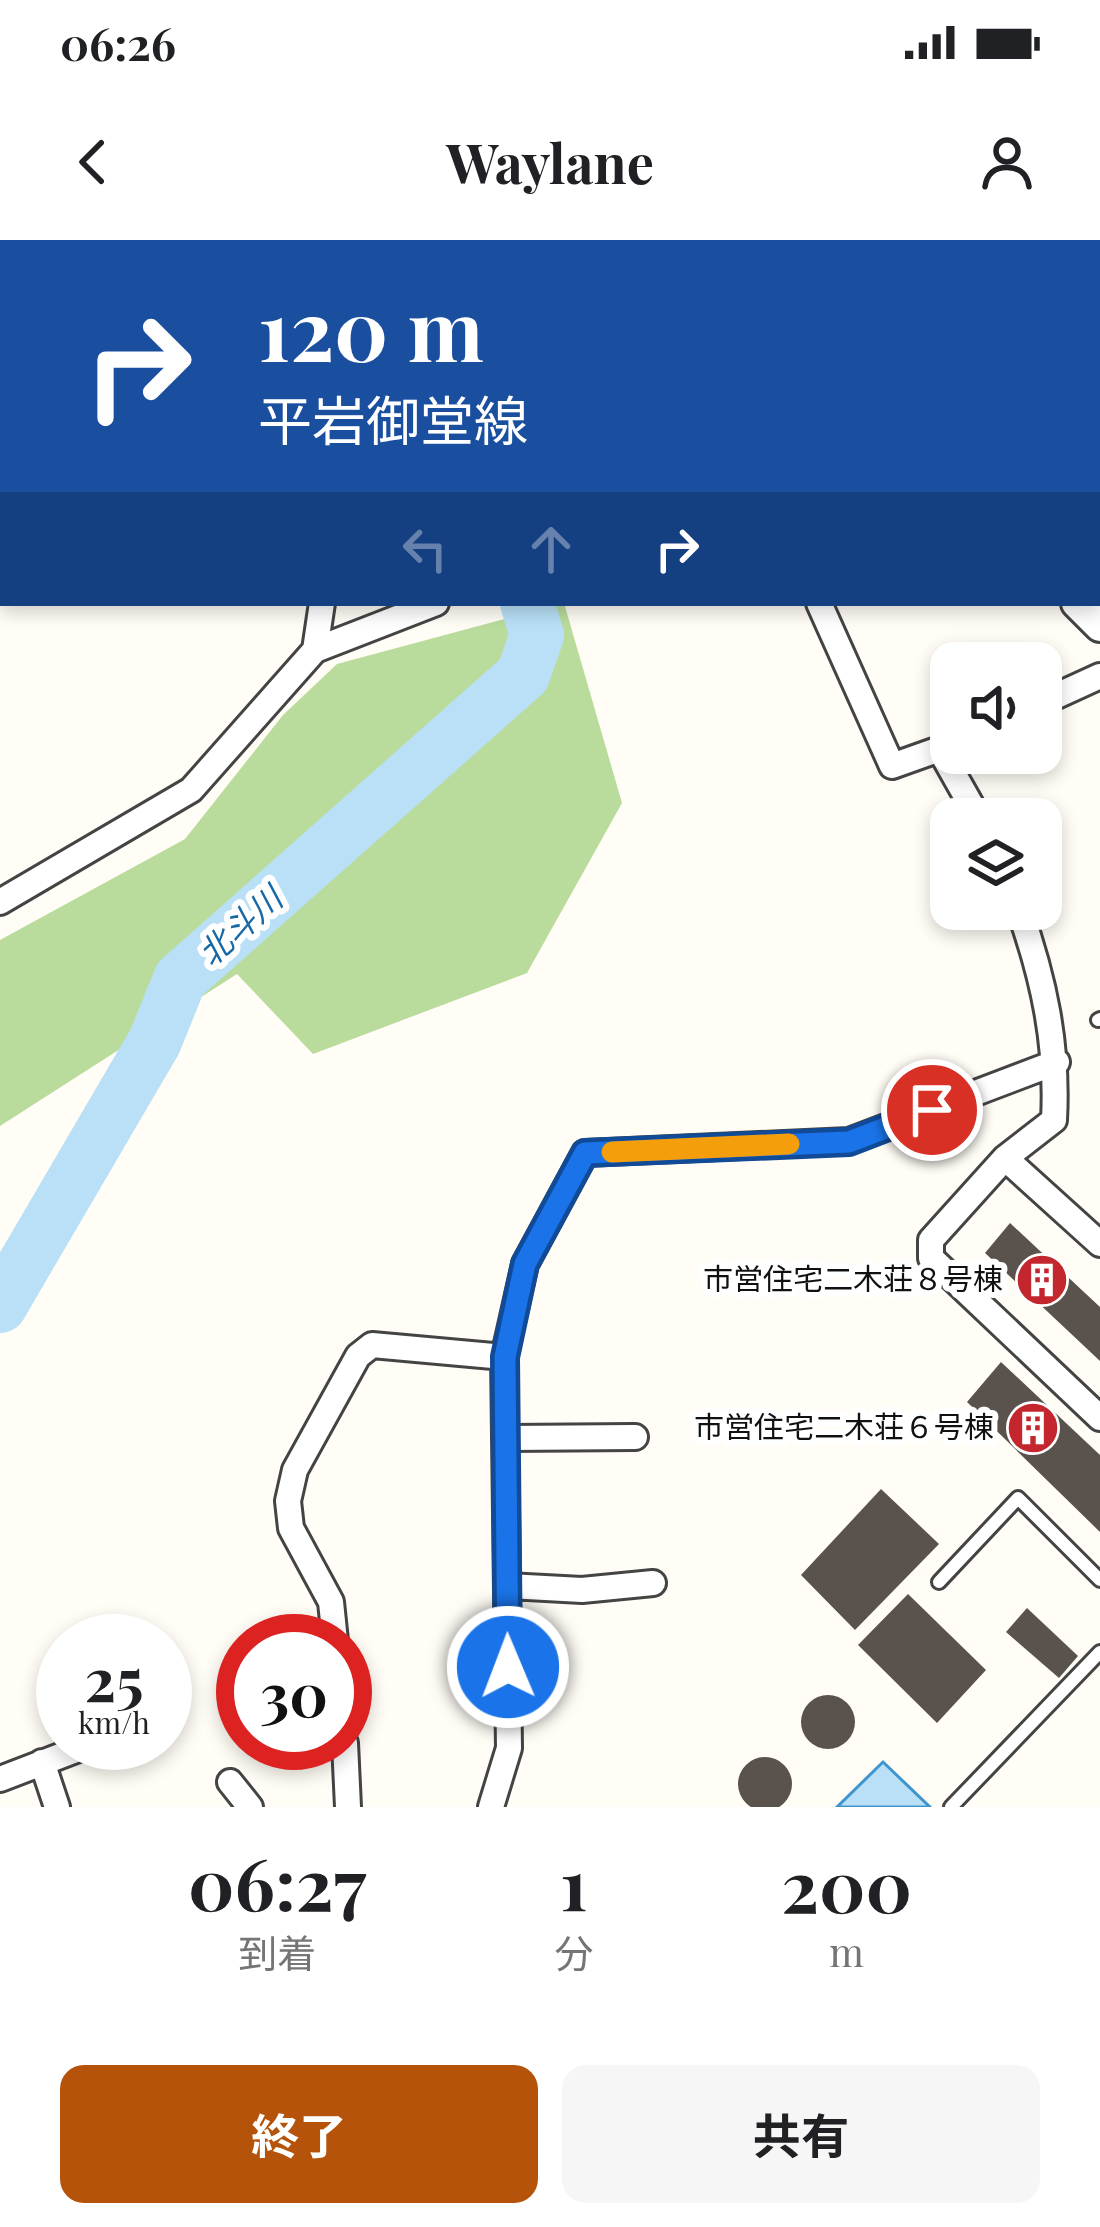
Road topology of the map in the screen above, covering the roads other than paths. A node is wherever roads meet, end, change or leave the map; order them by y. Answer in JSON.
{"nodes":[{"id":1,"x":322,"y":606,"type":"edge"},
{"id":2,"x":428,"y":606,"type":"edge"},
{"id":3,"x":820,"y":606,"type":"edge"},
{"id":4,"x":315,"y":650,"type":"junction"},
{"id":5,"x":1100,"y":676,"type":"edge"},
{"id":6,"x":1062,"y":694,"type":"edge"},
{"id":7,"x":930,"y":753,"type":"edge"},
{"id":8,"x":0,"y":902,"type":"edge"},
{"id":9,"x":1026,"y":930,"type":"edge"},
{"id":10,"x":1057,"y":1063,"type":"junction"},
{"id":11,"x":1005,"y":1158,"type":"junction"},
{"id":12,"x":1100,"y":1244,"type":"edge"},
{"id":13,"x":505,"y":1357,"type":"junction"},
{"id":14,"x":1100,"y":1418,"type":"edge"},
{"id":15,"x":635,"y":1437,"type":"dead end"},
{"id":16,"x":506,"y":1438,"type":"junction"},
{"id":17,"x":1100,"y":1580,"type":"edge"},
{"id":18,"x":939,"y":1582,"type":"dead end"},
{"id":19,"x":653,"y":1583,"type":"dead end"},
{"id":20,"x":507,"y":1586,"type":"junction"},
{"id":21,"x":332,"y":1614,"type":"edge"},
{"id":22,"x":1100,"y":1652,"type":"edge"},
{"id":23,"x":36,"y":1765,"type":"edge"},
{"id":24,"x":45,"y":1770,"type":"edge"},
{"id":25,"x":346,"y":1770,"type":"edge"},
{"id":26,"x":0,"y":1780,"type":"edge"},
{"id":27,"x":230,"y":1782,"type":"dead end"},
{"id":28,"x":57,"y":1807,"type":"edge"},
{"id":29,"x":250,"y":1807,"type":"edge"},
{"id":30,"x":348,"y":1807,"type":"edge"},
{"id":31,"x":491,"y":1807,"type":"edge"},
{"id":32,"x":951,"y":1807,"type":"edge"}],
"edges":[{"from":1,"to":4,"type":"street"},
{"from":2,"to":4,"type":"street"},
{"from":3,"to":7,"type":"street"},
{"from":4,"to":8,"type":"street"},
{"from":5,"to":6,"type":"street"},
{"from":9,"to":10,"type":"street"},
{"from":10,"to":11,"type":"street"},
{"from":10,"to":13,"type":"street"},
{"from":11,"to":12,"type":"street"},
{"from":11,"to":14,"type":"street"},
{"from":13,"to":16,"type":"street"},
{"from":13,"to":21,"type":"street"},
{"from":15,"to":16,"type":"street"},
{"from":16,"to":20,"type":"street"},
{"from":17,"to":18,"type":"lane"},
{"from":19,"to":20,"type":"street"},
{"from":20,"to":31,"type":"street"},
{"from":22,"to":32,"type":"lane"},
{"from":23,"to":26,"type":"street"},
{"from":24,"to":28,"type":"street"},
{"from":25,"to":30,"type":"street"},
{"from":27,"to":29,"type":"street"}]}
